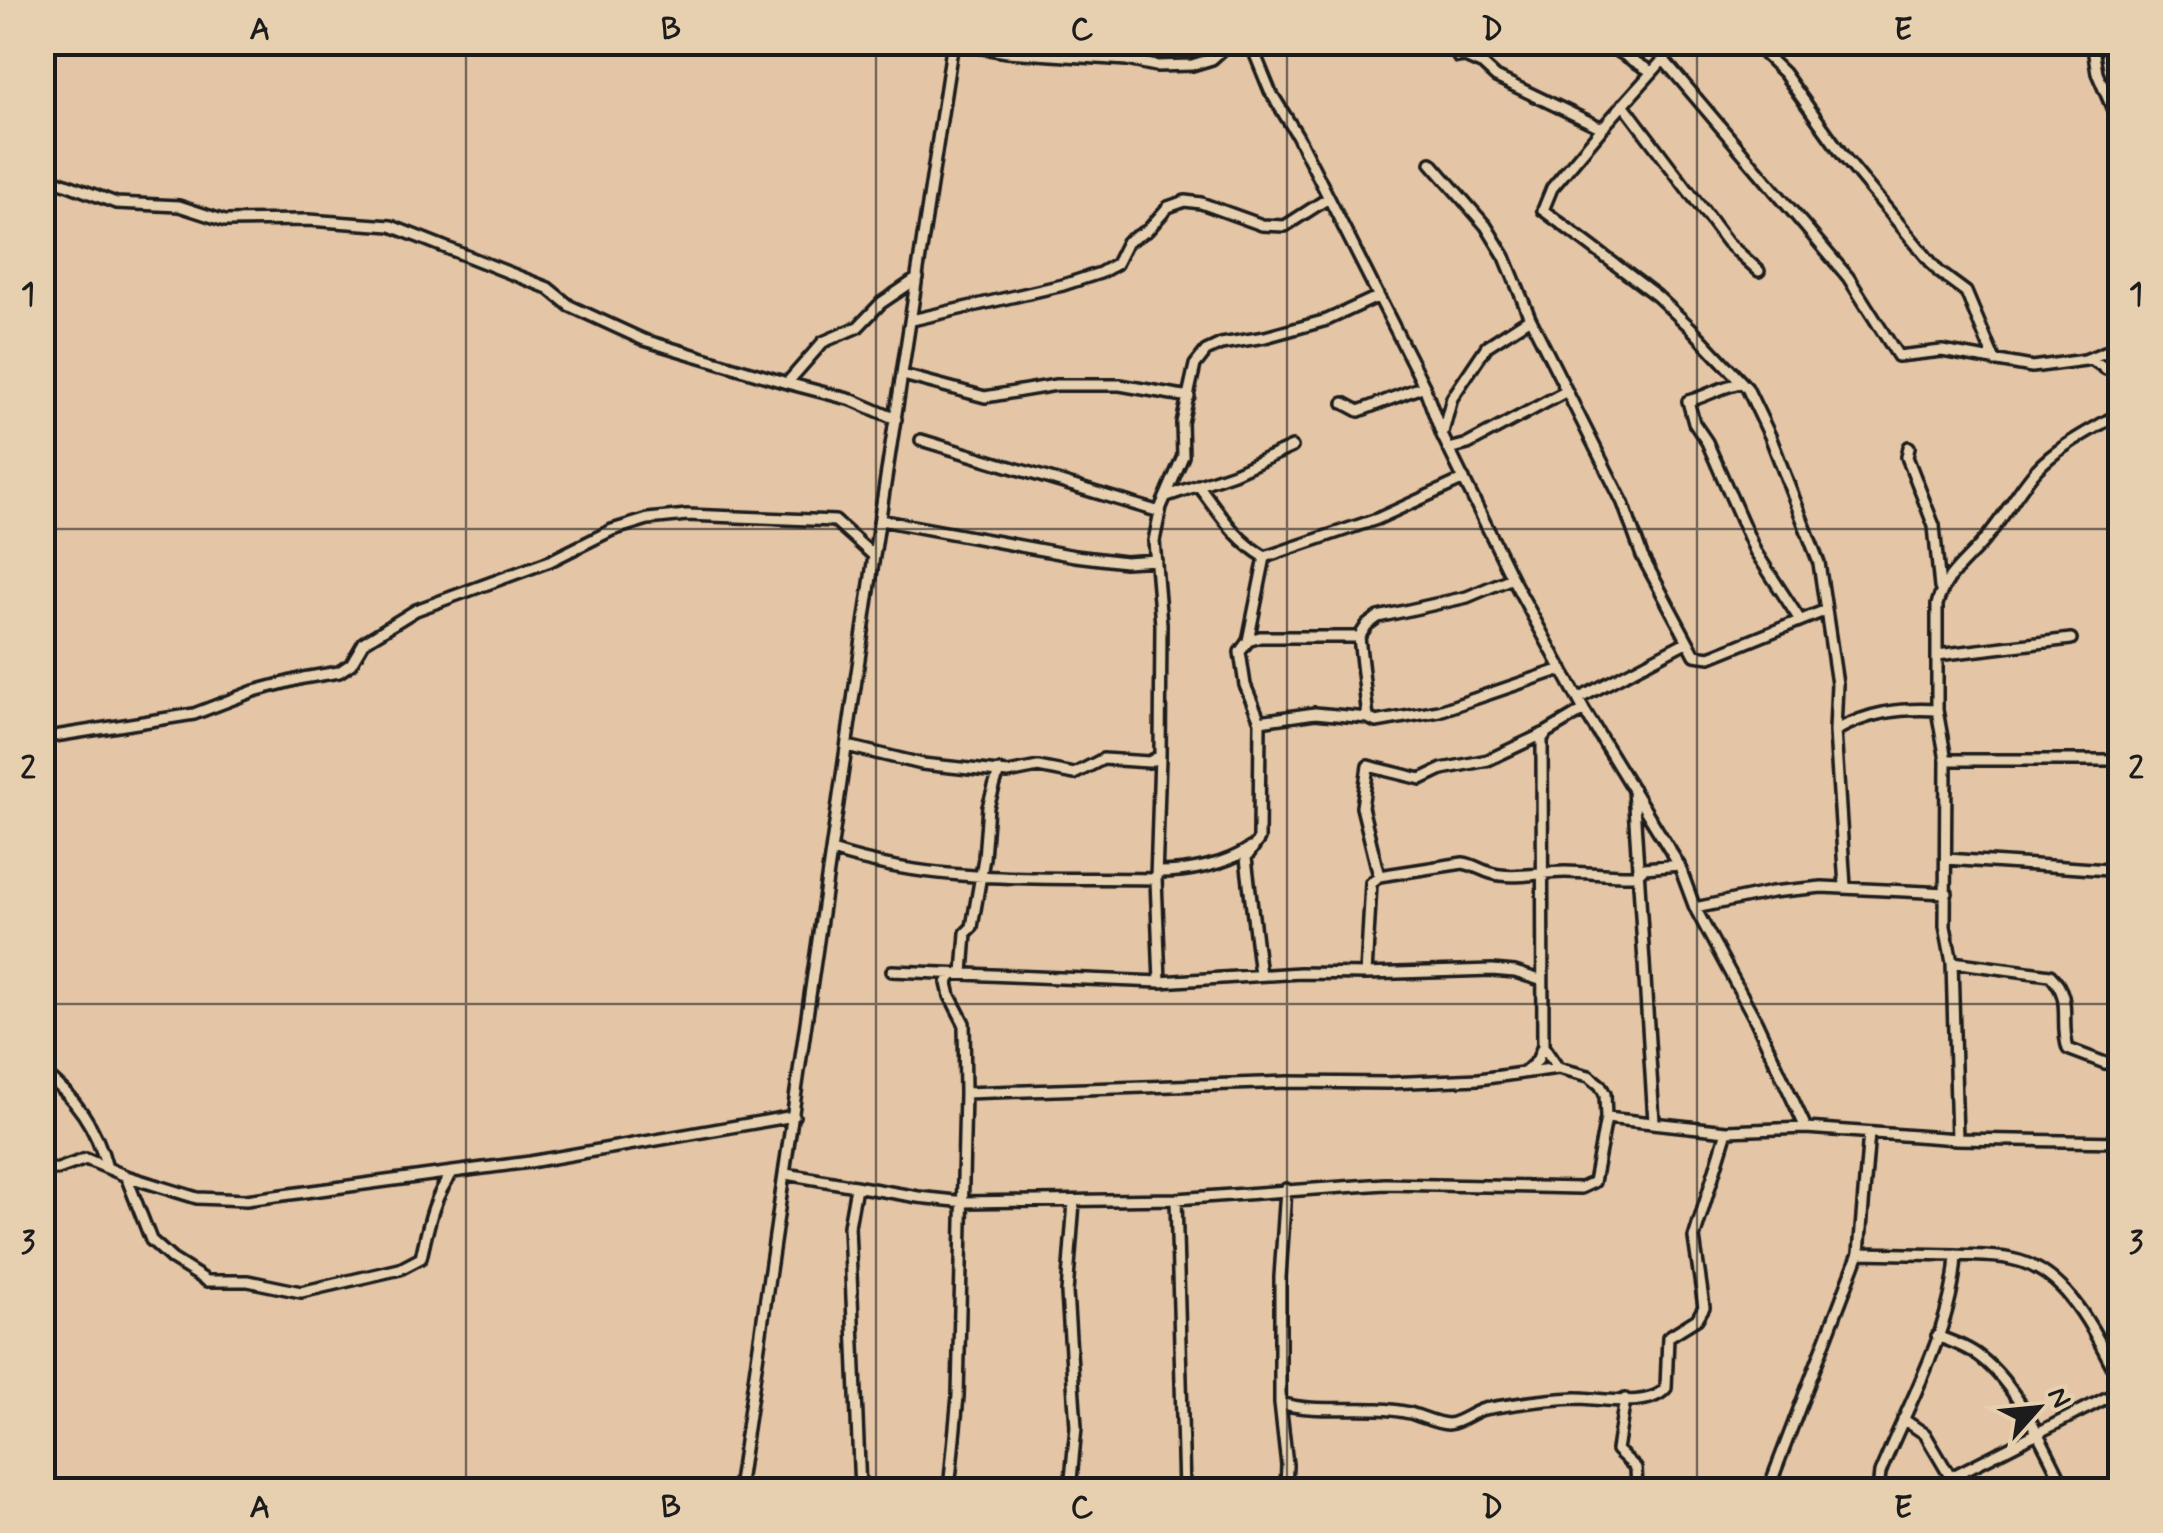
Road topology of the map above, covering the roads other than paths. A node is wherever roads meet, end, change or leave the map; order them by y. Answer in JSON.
{"nodes":[{"id":1,"x":1231,"y":42,"type":"edge"},
{"id":2,"x":1250,"y":42,"type":"edge"},
{"id":3,"x":1431,"y":42,"type":"edge"},
{"id":4,"x":1465,"y":42,"type":"edge"},
{"id":5,"x":1603,"y":42,"type":"edge"},
{"id":6,"x":1678,"y":42,"type":"edge"},
{"id":7,"x":1752,"y":42,"type":"edge"},
{"id":8,"x":2114,"y":42,"type":"edge"},
{"id":9,"x":953,"y":43,"type":"edge"},
{"id":10,"x":2092,"y":45,"type":"edge"},
{"id":11,"x":1458,"y":57,"type":"junction"},
{"id":12,"x":1663,"y":59,"type":"junction"},
{"id":13,"x":1652,"y":72,"type":"junction"},
{"id":14,"x":1623,"y":104,"type":"junction"},
{"id":15,"x":1606,"y":125,"type":"junction"},
{"id":16,"x":2120,"y":126,"type":"edge"},
{"id":17,"x":1431,"y":163,"type":"dead end"},
{"id":18,"x":42,"y":175,"type":"edge"},
{"id":19,"x":1327,"y":198,"type":"junction"},
{"id":20,"x":1758,"y":272,"type":"dead end"},
{"id":21,"x":918,"y":278,"type":"junction"},
{"id":22,"x":1378,"y":297,"type":"junction"},
{"id":23,"x":1530,"y":318,"type":"junction"},
{"id":24,"x":912,"y":320,"type":"junction"},
{"id":25,"x":2120,"y":346,"type":"edge"},
{"id":26,"x":2090,"y":358,"type":"junction"},
{"id":27,"x":1996,"y":361,"type":"junction"},
{"id":28,"x":2120,"y":370,"type":"edge"},
{"id":29,"x":903,"y":375,"type":"junction"},
{"id":30,"x":786,"y":382,"type":"junction"},
{"id":31,"x":1742,"y":382,"type":"junction"},
{"id":32,"x":1424,"y":386,"type":"junction"},
{"id":33,"x":1566,"y":392,"type":"junction"},
{"id":34,"x":1189,"y":396,"type":"junction"},
{"id":35,"x":1344,"y":404,"type":"dead end"},
{"id":36,"x":2120,"y":414,"type":"edge"},
{"id":37,"x":896,"y":419,"type":"junction"},
{"id":38,"x":1442,"y":435,"type":"junction"},
{"id":39,"x":920,"y":440,"type":"dead end"},
{"id":40,"x":1909,"y":446,"type":"dead end"},
{"id":41,"x":1292,"y":447,"type":"dead end"},
{"id":42,"x":1449,"y":449,"type":"junction"},
{"id":43,"x":1464,"y":480,"type":"junction"},
{"id":44,"x":1198,"y":486,"type":"junction"},
{"id":45,"x":1167,"y":496,"type":"junction"},
{"id":46,"x":1160,"y":512,"type":"junction"},
{"id":47,"x":880,"y":520,"type":"junction"},
{"id":48,"x":874,"y":556,"type":"junction"},
{"id":49,"x":1265,"y":557,"type":"junction"},
{"id":50,"x":1156,"y":560,"type":"junction"},
{"id":51,"x":1512,"y":578,"type":"junction"},
{"id":52,"x":1940,"y":590,"type":"junction"},
{"id":53,"x":1824,"y":611,"type":"junction"},
{"id":54,"x":1800,"y":620,"type":"junction"},
{"id":55,"x":1360,"y":637,"type":"junction"},
{"id":56,"x":2071,"y":639,"type":"dead end"},
{"id":57,"x":1248,"y":641,"type":"junction"},
{"id":58,"x":1686,"y":642,"type":"junction"},
{"id":59,"x":1937,"y":654,"type":"junction"},
{"id":60,"x":1562,"y":669,"type":"junction"},
{"id":61,"x":1578,"y":699,"type":"junction"},
{"id":62,"x":1584,"y":710,"type":"junction"},
{"id":63,"x":1937,"y":710,"type":"junction"},
{"id":64,"x":1368,"y":718,"type":"junction"},
{"id":65,"x":1260,"y":722,"type":"junction"},
{"id":66,"x":1836,"y":731,"type":"junction"},
{"id":67,"x":1548,"y":732,"type":"junction"},
{"id":68,"x":42,"y":738,"type":"edge"},
{"id":69,"x":847,"y":746,"type":"junction"},
{"id":70,"x":1160,"y":756,"type":"junction"},
{"id":71,"x":1946,"y":760,"type":"junction"},
{"id":72,"x":2120,"y":760,"type":"edge"},
{"id":73,"x":1000,"y":771,"type":"junction"},
{"id":74,"x":1633,"y":786,"type":"junction"},
{"id":75,"x":1250,"y":848,"type":"junction"},
{"id":76,"x":832,"y":851,"type":"junction"},
{"id":77,"x":1946,"y":858,"type":"junction"},
{"id":78,"x":1679,"y":865,"type":"junction"},
{"id":79,"x":2108,"y":870,"type":"dead end"},
{"id":80,"x":980,"y":874,"type":"junction"},
{"id":81,"x":1543,"y":874,"type":"junction"},
{"id":82,"x":1157,"y":875,"type":"junction"},
{"id":83,"x":1637,"y":875,"type":"junction"},
{"id":84,"x":1378,"y":876,"type":"junction"},
{"id":85,"x":1846,"y":886,"type":"junction"},
{"id":86,"x":1948,"y":893,"type":"junction"},
{"id":87,"x":1695,"y":908,"type":"junction"},
{"id":88,"x":1952,"y":962,"type":"junction"},
{"id":89,"x":892,"y":971,"type":"dead end"},
{"id":90,"x":958,"y":973,"type":"junction"},
{"id":91,"x":1366,"y":974,"type":"junction"},
{"id":92,"x":1260,"y":976,"type":"junction"},
{"id":93,"x":1540,"y":980,"type":"junction"},
{"id":94,"x":1160,"y":982,"type":"junction"},
{"id":95,"x":1543,"y":1046,"type":"junction"},
{"id":96,"x":2120,"y":1065,"type":"edge"},
{"id":97,"x":1558,"y":1068,"type":"junction"},
{"id":98,"x":42,"y":1072,"type":"edge"},
{"id":99,"x":1524,"y":1072,"type":"junction"},
{"id":100,"x":965,"y":1093,"type":"junction"},
{"id":101,"x":794,"y":1116,"type":"junction"},
{"id":102,"x":1606,"y":1118,"type":"junction"},
{"id":103,"x":1654,"y":1121,"type":"junction"},
{"id":104,"x":1806,"y":1128,"type":"junction"},
{"id":105,"x":1727,"y":1131,"type":"junction"},
{"id":106,"x":1869,"y":1133,"type":"junction"},
{"id":107,"x":1956,"y":1140,"type":"junction"},
{"id":108,"x":2120,"y":1142,"type":"edge"},
{"id":109,"x":107,"y":1168,"type":"junction"},
{"id":110,"x":42,"y":1170,"type":"edge"},
{"id":111,"x":454,"y":1172,"type":"junction"},
{"id":112,"x":786,"y":1174,"type":"junction"},
{"id":113,"x":126,"y":1176,"type":"junction"},
{"id":114,"x":856,"y":1187,"type":"junction"},
{"id":115,"x":1286,"y":1189,"type":"junction"},
{"id":116,"x":1176,"y":1198,"type":"junction"},
{"id":117,"x":965,"y":1202,"type":"junction"},
{"id":118,"x":1074,"y":1202,"type":"junction"},
{"id":119,"x":1859,"y":1253,"type":"junction"},
{"id":120,"x":1956,"y":1255,"type":"junction"},
{"id":121,"x":1938,"y":1336,"type":"junction"},
{"id":122,"x":2120,"y":1381,"type":"edge"},
{"id":123,"x":2120,"y":1391,"type":"edge"},
{"id":124,"x":1625,"y":1400,"type":"junction"},
{"id":125,"x":1280,"y":1403,"type":"junction"},
{"id":126,"x":1903,"y":1419,"type":"junction"},
{"id":127,"x":2038,"y":1432,"type":"junction"},
{"id":128,"x":1951,"y":1477,"type":"junction"},
{"id":129,"x":738,"y":1490,"type":"edge"},
{"id":130,"x":860,"y":1490,"type":"edge"},
{"id":131,"x":949,"y":1490,"type":"edge"},
{"id":132,"x":1070,"y":1490,"type":"edge"},
{"id":133,"x":1184,"y":1490,"type":"edge"},
{"id":134,"x":1286,"y":1490,"type":"edge"},
{"id":135,"x":1637,"y":1490,"type":"edge"},
{"id":136,"x":1768,"y":1490,"type":"edge"},
{"id":137,"x":1878,"y":1490,"type":"edge"},
{"id":138,"x":1958,"y":1490,"type":"edge"},
{"id":139,"x":2066,"y":1490,"type":"edge"}],
"edges":[{"from":1,"to":9,"type":"street"},
{"from":2,"to":19,"type":"street"},
{"from":3,"to":11,"type":"street"},
{"from":4,"to":11,"type":"street"},
{"from":5,"to":13,"type":"street"},
{"from":6,"to":12,"type":"street"},
{"from":7,"to":27,"type":"street"},
{"from":8,"to":10,"type":"street"},
{"from":9,"to":21,"type":"street"},
{"from":10,"to":16,"type":"street"},
{"from":11,"to":15,"type":"street"},
{"from":12,"to":13,"type":"street"},
{"from":12,"to":27,"type":"street"},
{"from":13,"to":14,"type":"street"},
{"from":14,"to":15,"type":"street"},
{"from":14,"to":20,"type":"street"},
{"from":15,"to":31,"type":"street"},
{"from":17,"to":23,"type":"street"},
{"from":18,"to":30,"type":"street"},
{"from":19,"to":22,"type":"street"},
{"from":19,"to":24,"type":"street"},
{"from":21,"to":24,"type":"street"},
{"from":21,"to":30,"type":"street"},
{"from":22,"to":32,"type":"street"},
{"from":22,"to":34,"type":"street"},
{"from":23,"to":33,"type":"street"},
{"from":23,"to":38,"type":"street"},
{"from":24,"to":29,"type":"street"},
{"from":25,"to":26,"type":"street"},
{"from":26,"to":27,"type":"street"},
{"from":26,"to":28,"type":"street"},
{"from":29,"to":34,"type":"street"},
{"from":29,"to":37,"type":"street"},
{"from":30,"to":37,"type":"street"},
{"from":31,"to":53,"type":"street"},
{"from":31,"to":54,"type":"street"},
{"from":32,"to":35,"type":"street"},
{"from":32,"to":38,"type":"street"},
{"from":33,"to":42,"type":"street"},
{"from":33,"to":58,"type":"street"},
{"from":34,"to":45,"type":"street"},
{"from":36,"to":52,"type":"street"},
{"from":37,"to":47,"type":"street"},
{"from":38,"to":42,"type":"street"},
{"from":39,"to":46,"type":"street"},
{"from":40,"to":52,"type":"street"},
{"from":41,"to":44,"type":"street"},
{"from":42,"to":43,"type":"street"},
{"from":43,"to":49,"type":"street"},
{"from":43,"to":51,"type":"street"},
{"from":44,"to":45,"type":"street"},
{"from":44,"to":49,"type":"street"},
{"from":45,"to":46,"type":"street"},
{"from":46,"to":50,"type":"street"},
{"from":47,"to":48,"type":"street"},
{"from":47,"to":50,"type":"street"},
{"from":48,"to":68,"type":"street"},
{"from":48,"to":69,"type":"street"},
{"from":49,"to":57,"type":"street"},
{"from":50,"to":70,"type":"street"},
{"from":51,"to":55,"type":"street"},
{"from":51,"to":60,"type":"street"},
{"from":52,"to":59,"type":"street"},
{"from":53,"to":54,"type":"street"},
{"from":53,"to":66,"type":"street"},
{"from":54,"to":58,"type":"street"},
{"from":55,"to":57,"type":"street"},
{"from":55,"to":64,"type":"street"},
{"from":56,"to":59,"type":"street"},
{"from":57,"to":65,"type":"street"},
{"from":58,"to":61,"type":"street"},
{"from":59,"to":63,"type":"street"},
{"from":60,"to":61,"type":"street"},
{"from":60,"to":64,"type":"street"},
{"from":61,"to":62,"type":"street"},
{"from":62,"to":67,"type":"street"},
{"from":62,"to":74,"type":"street"},
{"from":63,"to":66,"type":"street"},
{"from":63,"to":71,"type":"street"},
{"from":64,"to":65,"type":"street"},
{"from":65,"to":75,"type":"street"},
{"from":66,"to":85,"type":"street"},
{"from":67,"to":81,"type":"street"},
{"from":67,"to":84,"type":"street"},
{"from":69,"to":73,"type":"street"},
{"from":69,"to":76,"type":"street"},
{"from":70,"to":73,"type":"street"},
{"from":70,"to":82,"type":"street"},
{"from":71,"to":72,"type":"street"},
{"from":71,"to":77,"type":"street"},
{"from":73,"to":80,"type":"street"},
{"from":74,"to":78,"type":"street"},
{"from":74,"to":83,"type":"street"},
{"from":75,"to":82,"type":"street"},
{"from":75,"to":92,"type":"street"},
{"from":76,"to":80,"type":"street"},
{"from":76,"to":101,"type":"street"},
{"from":77,"to":79,"type":"street"},
{"from":77,"to":86,"type":"street"},
{"from":78,"to":83,"type":"street"},
{"from":78,"to":87,"type":"street"},
{"from":80,"to":82,"type":"street"},
{"from":80,"to":90,"type":"street"},
{"from":81,"to":83,"type":"street"},
{"from":81,"to":84,"type":"street"},
{"from":81,"to":93,"type":"street"},
{"from":82,"to":94,"type":"street"},
{"from":83,"to":103,"type":"street"},
{"from":84,"to":91,"type":"street"},
{"from":85,"to":86,"type":"street"},
{"from":85,"to":87,"type":"street"},
{"from":86,"to":88,"type":"street"},
{"from":87,"to":104,"type":"street"},
{"from":88,"to":96,"type":"street"},
{"from":88,"to":107,"type":"street"},
{"from":89,"to":90,"type":"street"},
{"from":90,"to":94,"type":"street"},
{"from":90,"to":100,"type":"street"},
{"from":91,"to":92,"type":"street"},
{"from":91,"to":93,"type":"street"},
{"from":92,"to":94,"type":"street"},
{"from":93,"to":95,"type":"street"},
{"from":95,"to":97,"type":"street"},
{"from":95,"to":99,"type":"street"},
{"from":97,"to":99,"type":"street"},
{"from":97,"to":102,"type":"street"},
{"from":98,"to":109,"type":"street"},
{"from":99,"to":100,"type":"street"},
{"from":100,"to":117,"type":"street"},
{"from":101,"to":111,"type":"street"},
{"from":101,"to":112,"type":"street"},
{"from":102,"to":103,"type":"street"},
{"from":102,"to":115,"type":"street"},
{"from":103,"to":105,"type":"street"},
{"from":104,"to":105,"type":"street"},
{"from":104,"to":106,"type":"street"},
{"from":105,"to":124,"type":"street"},
{"from":106,"to":107,"type":"street"},
{"from":106,"to":119,"type":"street"},
{"from":107,"to":108,"type":"street"},
{"from":109,"to":110,"type":"street"},
{"from":109,"to":113,"type":"street"},
{"from":111,"to":113,"type":"street"},
{"from":111,"to":113,"type":"street"},
{"from":112,"to":114,"type":"street"},
{"from":112,"to":129,"type":"street"},
{"from":114,"to":117,"type":"street"},
{"from":114,"to":130,"type":"street"},
{"from":115,"to":116,"type":"street"},
{"from":115,"to":125,"type":"street"},
{"from":116,"to":118,"type":"street"},
{"from":116,"to":133,"type":"street"},
{"from":117,"to":118,"type":"street"},
{"from":117,"to":131,"type":"street"},
{"from":118,"to":132,"type":"street"},
{"from":119,"to":120,"type":"street"},
{"from":119,"to":136,"type":"street"},
{"from":120,"to":121,"type":"street"},
{"from":120,"to":122,"type":"street"},
{"from":121,"to":126,"type":"street"},
{"from":121,"to":127,"type":"street"},
{"from":123,"to":127,"type":"street"},
{"from":124,"to":125,"type":"street"},
{"from":124,"to":135,"type":"street"},
{"from":125,"to":134,"type":"street"},
{"from":126,"to":128,"type":"street"},
{"from":126,"to":137,"type":"street"},
{"from":127,"to":128,"type":"street"},
{"from":127,"to":139,"type":"street"},
{"from":128,"to":138,"type":"street"}]}
